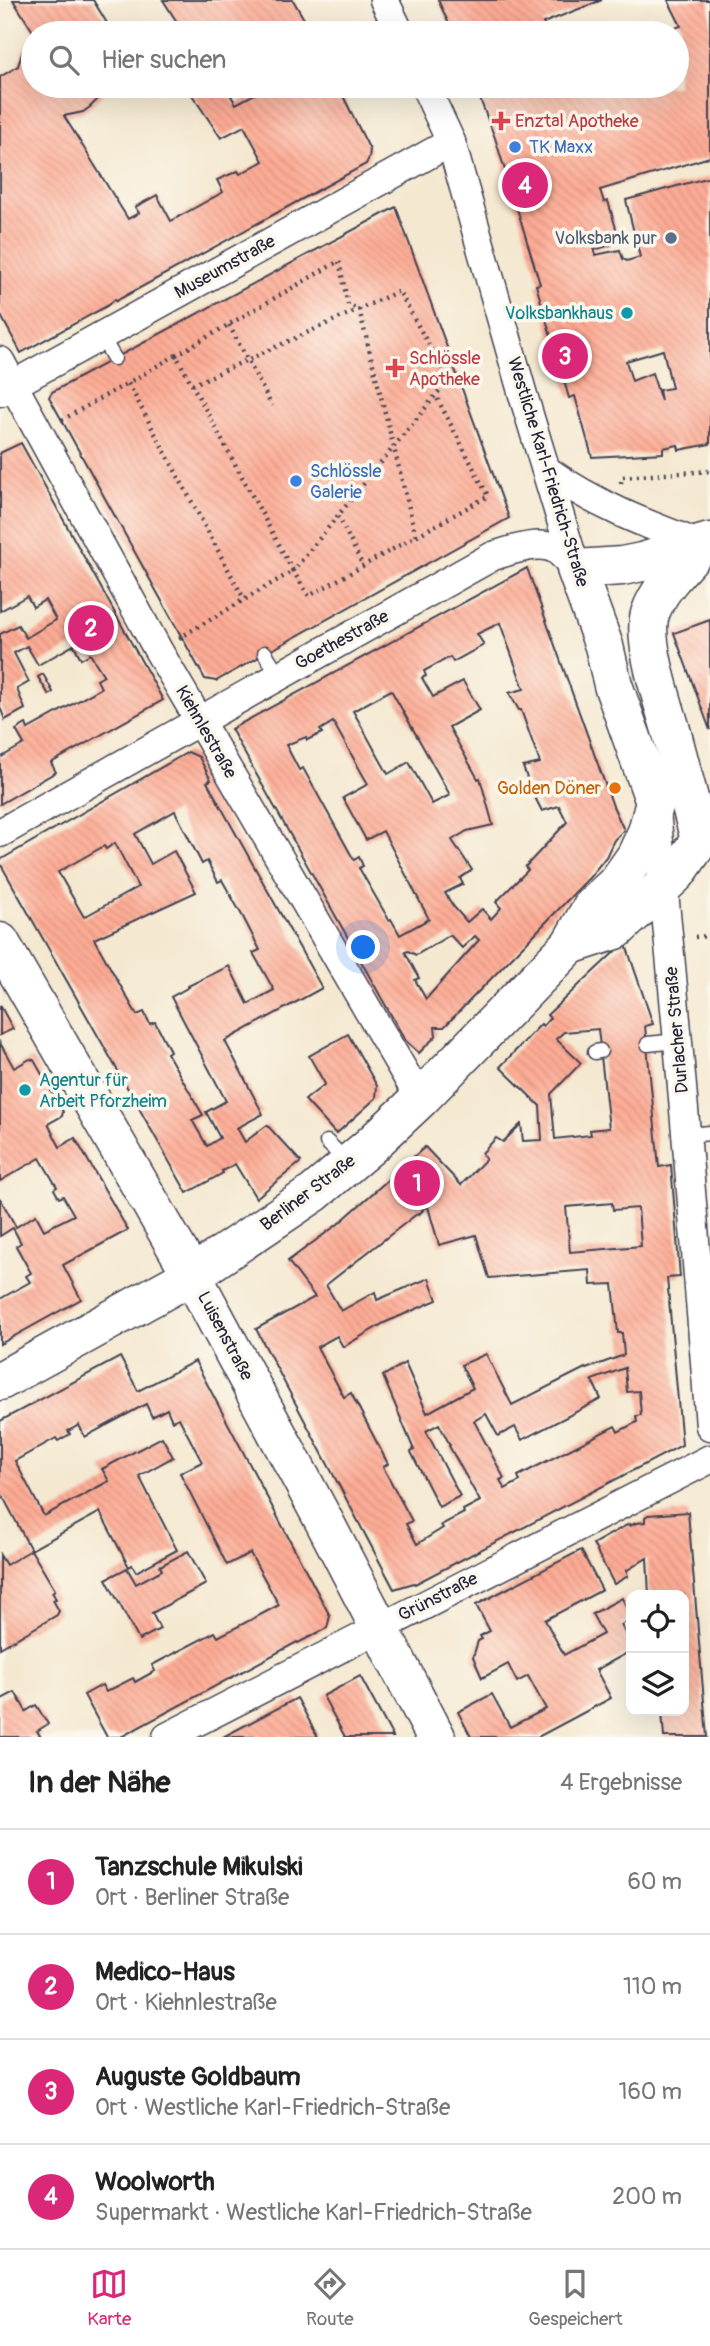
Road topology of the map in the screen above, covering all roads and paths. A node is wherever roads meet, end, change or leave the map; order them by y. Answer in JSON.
{"nodes":[{"id":1,"x":384,"y":0,"type":"edge"},
{"id":2,"x":394,"y":21,"type":"edge"},
{"id":3,"x":431,"y":98,"type":"edge"},
{"id":4,"x":451,"y":142,"type":"junction"},
{"id":5,"x":359,"y":309,"type":"junction"},
{"id":6,"x":229,"y":325,"type":"junction"},
{"id":7,"x":176,"y":355,"type":"junction"},
{"id":8,"x":248,"y":359,"type":"junction"},
{"id":9,"x":4,"y":379,"type":"edge"},
{"id":10,"x":128,"y":383,"type":"junction"},
{"id":11,"x":192,"y":384,"type":"junction"},
{"id":12,"x":436,"y":396,"type":"junction"},
{"id":13,"x":272,"y":406,"type":"dead end"},
{"id":14,"x":40,"y":433,"type":"junction"},
{"id":15,"x":392,"y":448,"type":"junction"},
{"id":16,"x":546,"y":470,"type":"junction"},
{"id":17,"x":710,"y":471,"type":"edge"},
{"id":18,"x":613,"y":511,"type":"junction"},
{"id":19,"x":338,"y":516,"type":"junction"},
{"id":20,"x":416,"y":537,"type":"junction"},
{"id":21,"x":706,"y":544,"type":"edge"},
{"id":22,"x":363,"y":566,"type":"junction"},
{"id":23,"x":576,"y":569,"type":"junction"},
{"id":24,"x":293,"y":571,"type":"junction"},
{"id":25,"x":244,"y":599,"type":"junction"},
{"id":26,"x":604,"y":646,"type":"junction"},
{"id":27,"x":158,"y":650,"type":"junction"},
{"id":28,"x":200,"y":721,"type":"junction"},
{"id":29,"x":678,"y":757,"type":"junction"},
{"id":30,"x":655,"y":802,"type":"junction"},
{"id":31,"x":0,"y":833,"type":"edge"},
{"id":32,"x":705,"y":846,"type":"edge"},
{"id":33,"x":664,"y":887,"type":"junction"},
{"id":34,"x":710,"y":936,"type":"edge"},
{"id":35,"x":692,"y":938,"type":"dead end"},
{"id":36,"x":0,"y":942,"type":"edge"},
{"id":37,"x":570,"y":945,"type":"junction"},
{"id":38,"x":677,"y":1041,"type":"junction"},
{"id":39,"x":648,"y":1044,"type":"dead end"},
{"id":40,"x":420,"y":1100,"type":"junction"},
{"id":41,"x":699,"y":1134,"type":"edge"},
{"id":42,"x":192,"y":1275,"type":"junction"},
{"id":43,"x":705,"y":1298,"type":"edge"},
{"id":44,"x":0,"y":1381,"type":"edge"},
{"id":45,"x":710,"y":1426,"type":"edge"},
{"id":46,"x":710,"y":1459,"type":"edge"},
{"id":47,"x":379,"y":1627,"type":"junction"},
{"id":48,"x":167,"y":1737,"type":"edge"},
{"id":49,"x":436,"y":1737,"type":"edge"}],
"edges":[{"from":1,"to":2,"type":"street"},
{"from":3,"to":4,"type":"street","name":"Westliche Karl-Friedrich-Straße"},
{"from":4,"to":9,"type":"street","name":"Museumstraße"},
{"from":4,"to":16,"type":"street","name":"Westliche Karl-Friedrich-Straße"},
{"from":5,"to":6,"type":"path"},
{"from":5,"to":8,"type":"path"},
{"from":5,"to":12,"type":"path"},
{"from":5,"to":15,"type":"path"},
{"from":6,"to":7,"type":"path"},
{"from":6,"to":8,"type":"path"},
{"from":7,"to":10,"type":"path"},
{"from":7,"to":11,"type":"path"},
{"from":8,"to":11,"type":"path"},
{"from":8,"to":13,"type":"path"},
{"from":9,"to":14,"type":"street","name":"Kiehnlestraße"},
{"from":10,"to":14,"type":"path"},
{"from":10,"to":25,"type":"path"},
{"from":11,"to":24,"type":"path"},
{"from":12,"to":15,"type":"path"},
{"from":12,"to":20,"type":"path"},
{"from":14,"to":27,"type":"street","name":"Kiehnlestraße"},
{"from":15,"to":19,"type":"path"},
{"from":15,"to":20,"type":"path"},
{"from":16,"to":18,"type":"street"},
{"from":16,"to":23,"type":"street","name":"Westliche Karl-Friedrich-Straße"},
{"from":17,"to":18,"type":"path"},
{"from":18,"to":21,"type":"street"},
{"from":19,"to":22,"type":"path"},
{"from":19,"to":24,"type":"path"},
{"from":20,"to":22,"type":"path"},
{"from":21,"to":23,"type":"main road"},
{"from":21,"to":29,"type":"main road"},
{"from":22,"to":24,"type":"path"},
{"from":23,"to":26,"type":"main road","name":"Westliche Karl-Friedrich-Straße"},
{"from":23,"to":28,"type":"street","name":"Goethestraße"},
{"from":24,"to":25,"type":"path"},
{"from":25,"to":27,"type":"path"},
{"from":26,"to":29,"type":"main road"},
{"from":26,"to":30,"type":"main road","name":"Westliche Karl-Friedrich-Straße"},
{"from":27,"to":28,"type":"street","name":"Kiehnlestraße"},
{"from":28,"to":31,"type":"street","name":"Goethestraße"},
{"from":28,"to":40,"type":"street","name":"Kiehnlestraße"},
{"from":29,"to":32,"type":"main road"},
{"from":30,"to":32,"type":"main road"},
{"from":30,"to":33,"type":"street","name":"Durlacher Straße"},
{"from":30,"to":37,"type":"main road","name":"Berliner Straße"},
{"from":32,"to":33,"type":"main road","name":"Berliner Straße"},
{"from":33,"to":37,"type":"main road","name":"Berliner Straße"},
{"from":33,"to":38,"type":"street","name":"Durlacher Straße"},
{"from":34,"to":35,"type":"path"},
{"from":36,"to":42,"type":"main road","name":"Luisenstraße"},
{"from":37,"to":40,"type":"main road","name":"Berliner Straße"},
{"from":38,"to":39,"type":"lane"},
{"from":38,"to":41,"type":"street","name":"Durlacher Straße"},
{"from":40,"to":42,"type":"main road","name":"Berliner Straße"},
{"from":41,"to":43,"type":"street","name":"Durlacher Straße"},
{"from":42,"to":44,"type":"main road","name":"Berliner Straße"},
{"from":42,"to":47,"type":"main road","name":"Luisenstraße"},
{"from":43,"to":45,"type":"street","name":"Durlacher Straße"},
{"from":46,"to":47,"type":"street","name":"Grünstraße"},
{"from":47,"to":48,"type":"street","name":"Grünstraße"},
{"from":47,"to":49,"type":"main road","name":"Luisenstraße"}]}
